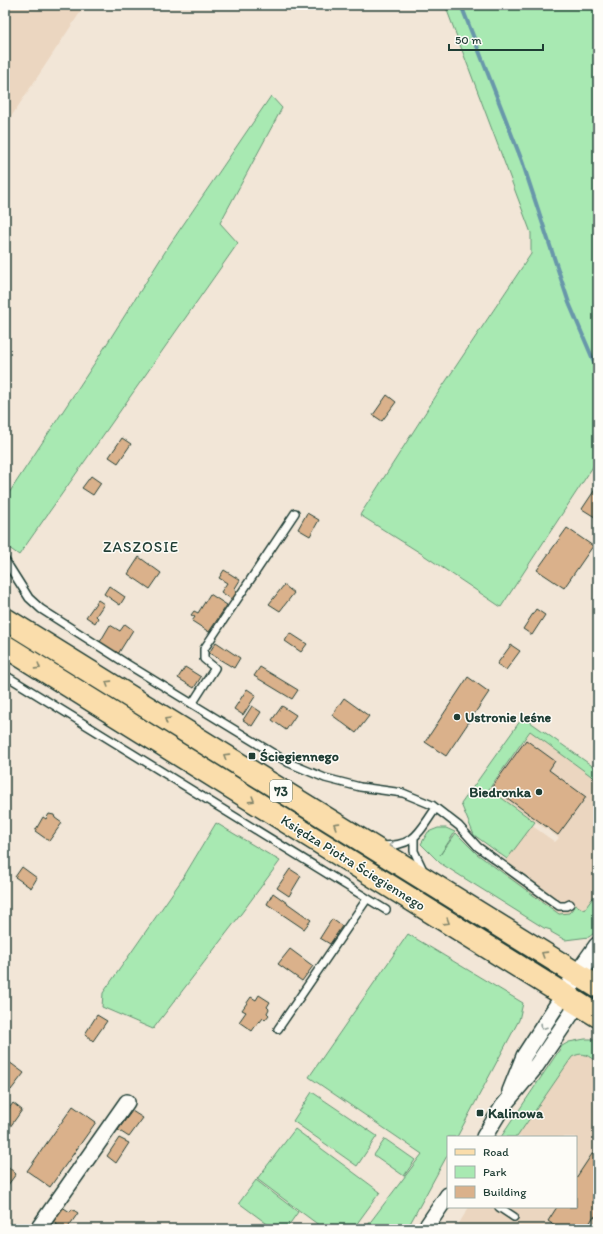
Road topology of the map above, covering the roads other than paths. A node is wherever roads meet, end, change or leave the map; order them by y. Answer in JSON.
{"nodes":[{"id":1,"x":295,"y":512,"type":"dead end"},
{"id":2,"x":5,"y":560,"type":"edge"},
{"id":3,"x":5,"y":619,"type":"edge"},
{"id":4,"x":5,"y":646,"type":"edge"},
{"id":5,"x":5,"y":675,"type":"edge"},
{"id":6,"x":192,"y":704,"type":"junction"},
{"id":7,"x":436,"y":808,"type":"junction"},
{"id":8,"x":414,"y":839,"type":"junction"},
{"id":9,"x":369,"y":845,"type":"junction"},
{"id":10,"x":437,"y":887,"type":"junction"},
{"id":11,"x":367,"y":899,"type":"junction"},
{"id":12,"x":570,"y":904,"type":"dead end"},
{"id":13,"x":386,"y":910,"type":"dead end"},
{"id":14,"x":598,"y":946,"type":"edge"},
{"id":15,"x":591,"y":980,"type":"edge"},
{"id":16,"x":571,"y":999,"type":"junction"},
{"id":17,"x":598,"y":1016,"type":"edge"},
{"id":18,"x":278,"y":1029,"type":"dead end"},
{"id":19,"x":127,"y":1102,"type":"dead end"},
{"id":20,"x":485,"y":1136,"type":"edge"},
{"id":21,"x":447,"y":1197,"type":"edge"},
{"id":22,"x":500,"y":1208,"type":"edge"},
{"id":23,"x":514,"y":1217,"type":"dead end"},
{"id":24,"x":38,"y":1229,"type":"edge"},
{"id":25,"x":426,"y":1229,"type":"edge"}],
"edges":[{"from":1,"to":6,"type":"lane"},
{"from":2,"to":6,"type":"lane"},
{"from":9,"to":3,"type":"main road","name":"Księdza Piotra Ściegiennego","number":"73","one_way":true},
{"from":4,"to":16,"type":"main road","name":"Księdza Piotra Ściegiennego","number":"73","one_way":true},
{"from":5,"to":11,"type":"lane"},
{"from":6,"to":7,"type":"lane"},
{"from":7,"to":8,"type":"lane"},
{"from":7,"to":12,"type":"lane"},
{"from":8,"to":9,"type":"lane","one_way":true},
{"from":8,"to":10,"type":"lane"},
{"from":9,"to":10,"type":"main road","name":"Księdza Piotra Ściegiennego","number":"73"},
{"from":15,"to":10,"type":"main road","name":"Księdza Piotra Ściegiennego","number":"73","one_way":true},
{"from":11,"to":13,"type":"lane"},
{"from":11,"to":18,"type":"lane"},
{"from":14,"to":15,"type":"street"},
{"from":15,"to":16,"type":"street"},
{"from":16,"to":17,"type":"main road","name":"Księdza Piotra Ściegiennego","number":"73"},
{"from":16,"to":20,"type":"street"},
{"from":19,"to":24,"type":"street"},
{"from":21,"to":25,"type":"street"},
{"from":22,"to":23,"type":"lane"}]}
